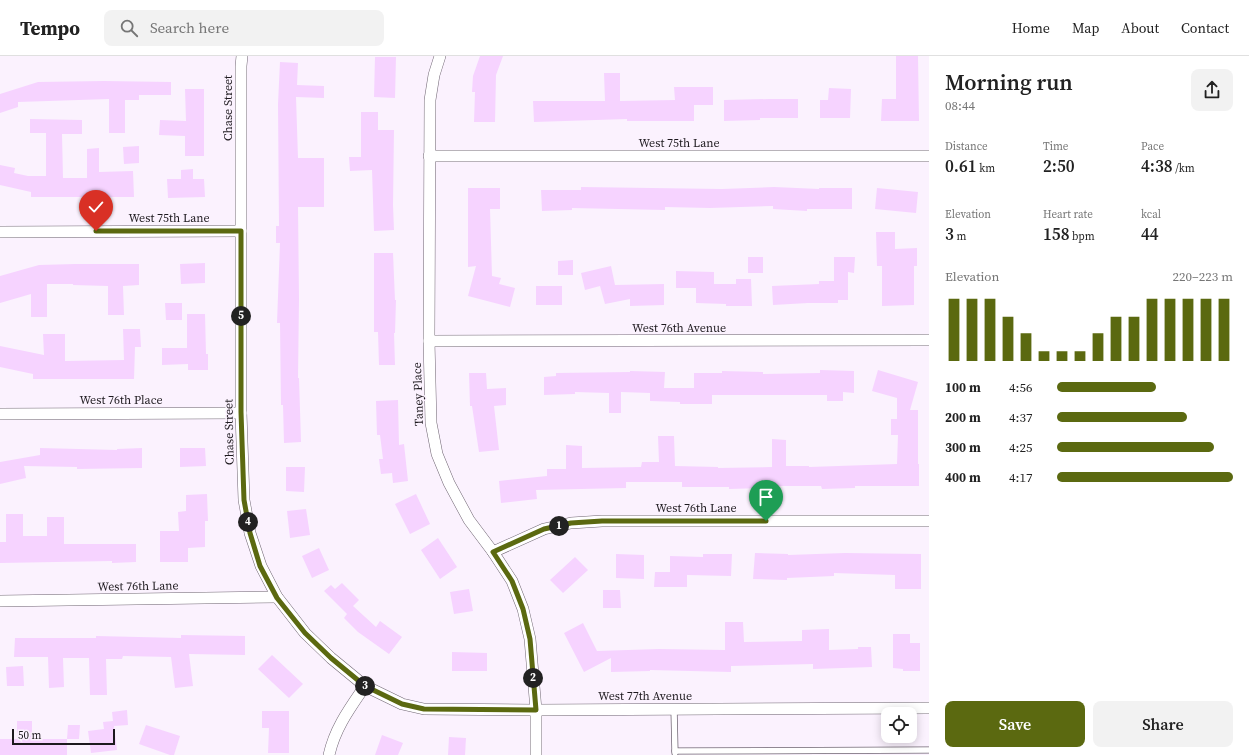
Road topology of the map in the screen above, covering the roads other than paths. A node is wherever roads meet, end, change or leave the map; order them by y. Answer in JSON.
{"nodes":[{"id":1,"x":242,"y":56,"type":"edge"},
{"id":2,"x":440,"y":56,"type":"edge"},
{"id":3,"x":429,"y":156,"type":"junction"},
{"id":4,"x":929,"y":156,"type":"edge"},
{"id":5,"x":241,"y":231,"type":"junction"},
{"id":6,"x":0,"y":232,"type":"edge"},
{"id":7,"x":929,"y":340,"type":"edge"},
{"id":8,"x":429,"y":341,"type":"junction"},
{"id":9,"x":241,"y":412,"type":"junction"},
{"id":10,"x":0,"y":414,"type":"edge"},
{"id":11,"x":929,"y":521,"type":"edge"},
{"id":12,"x":493,"y":552,"type":"junction"},
{"id":13,"x":277,"y":598,"type":"junction"},
{"id":14,"x":0,"y":601,"type":"edge"},
{"id":15,"x":365,"y":686,"type":"junction"},
{"id":16,"x":929,"y":708,"type":"edge"},
{"id":17,"x":674,"y":709,"type":"junction"},
{"id":18,"x":536,"y":710,"type":"junction"},
{"id":19,"x":929,"y":750,"type":"edge"},
{"id":20,"x":675,"y":753,"type":"edge"},
{"id":21,"x":329,"y":755,"type":"edge"},
{"id":22,"x":536,"y":755,"type":"edge"}],
"edges":[{"from":1,"to":5,"type":"street","name":"Chase Street"},
{"from":2,"to":3,"type":"street","name":"Taney Place"},
{"from":3,"to":4,"type":"street","name":"West 75th Lane"},
{"from":3,"to":8,"type":"street","name":"Taney Place"},
{"from":5,"to":6,"type":"street","name":"West 75th Lane"},
{"from":5,"to":9,"type":"street","name":"Chase Street"},
{"from":7,"to":8,"type":"street","name":"West 76th Avenue"},
{"from":8,"to":12,"type":"street","name":"Taney Place"},
{"from":9,"to":10,"type":"street","name":"West 76th Place"},
{"from":9,"to":13,"type":"street","name":"Chase Street"},
{"from":11,"to":12,"type":"street","name":"West 76th Lane"},
{"from":12,"to":18,"type":"street","name":"Taney Place"},
{"from":13,"to":14,"type":"street","name":"West 76th Lane"},
{"from":13,"to":15,"type":"street","name":"Chase Street"},
{"from":15,"to":18,"type":"street","name":"West 77th Avenue"},
{"from":15,"to":21,"type":"street"},
{"from":16,"to":17,"type":"street","name":"West 77th Avenue"},
{"from":17,"to":18,"type":"street","name":"West 77th Avenue"},
{"from":17,"to":20,"type":"lane"},
{"from":18,"to":22,"type":"street","name":"Taney Place"},
{"from":19,"to":20,"type":"lane"}]}
